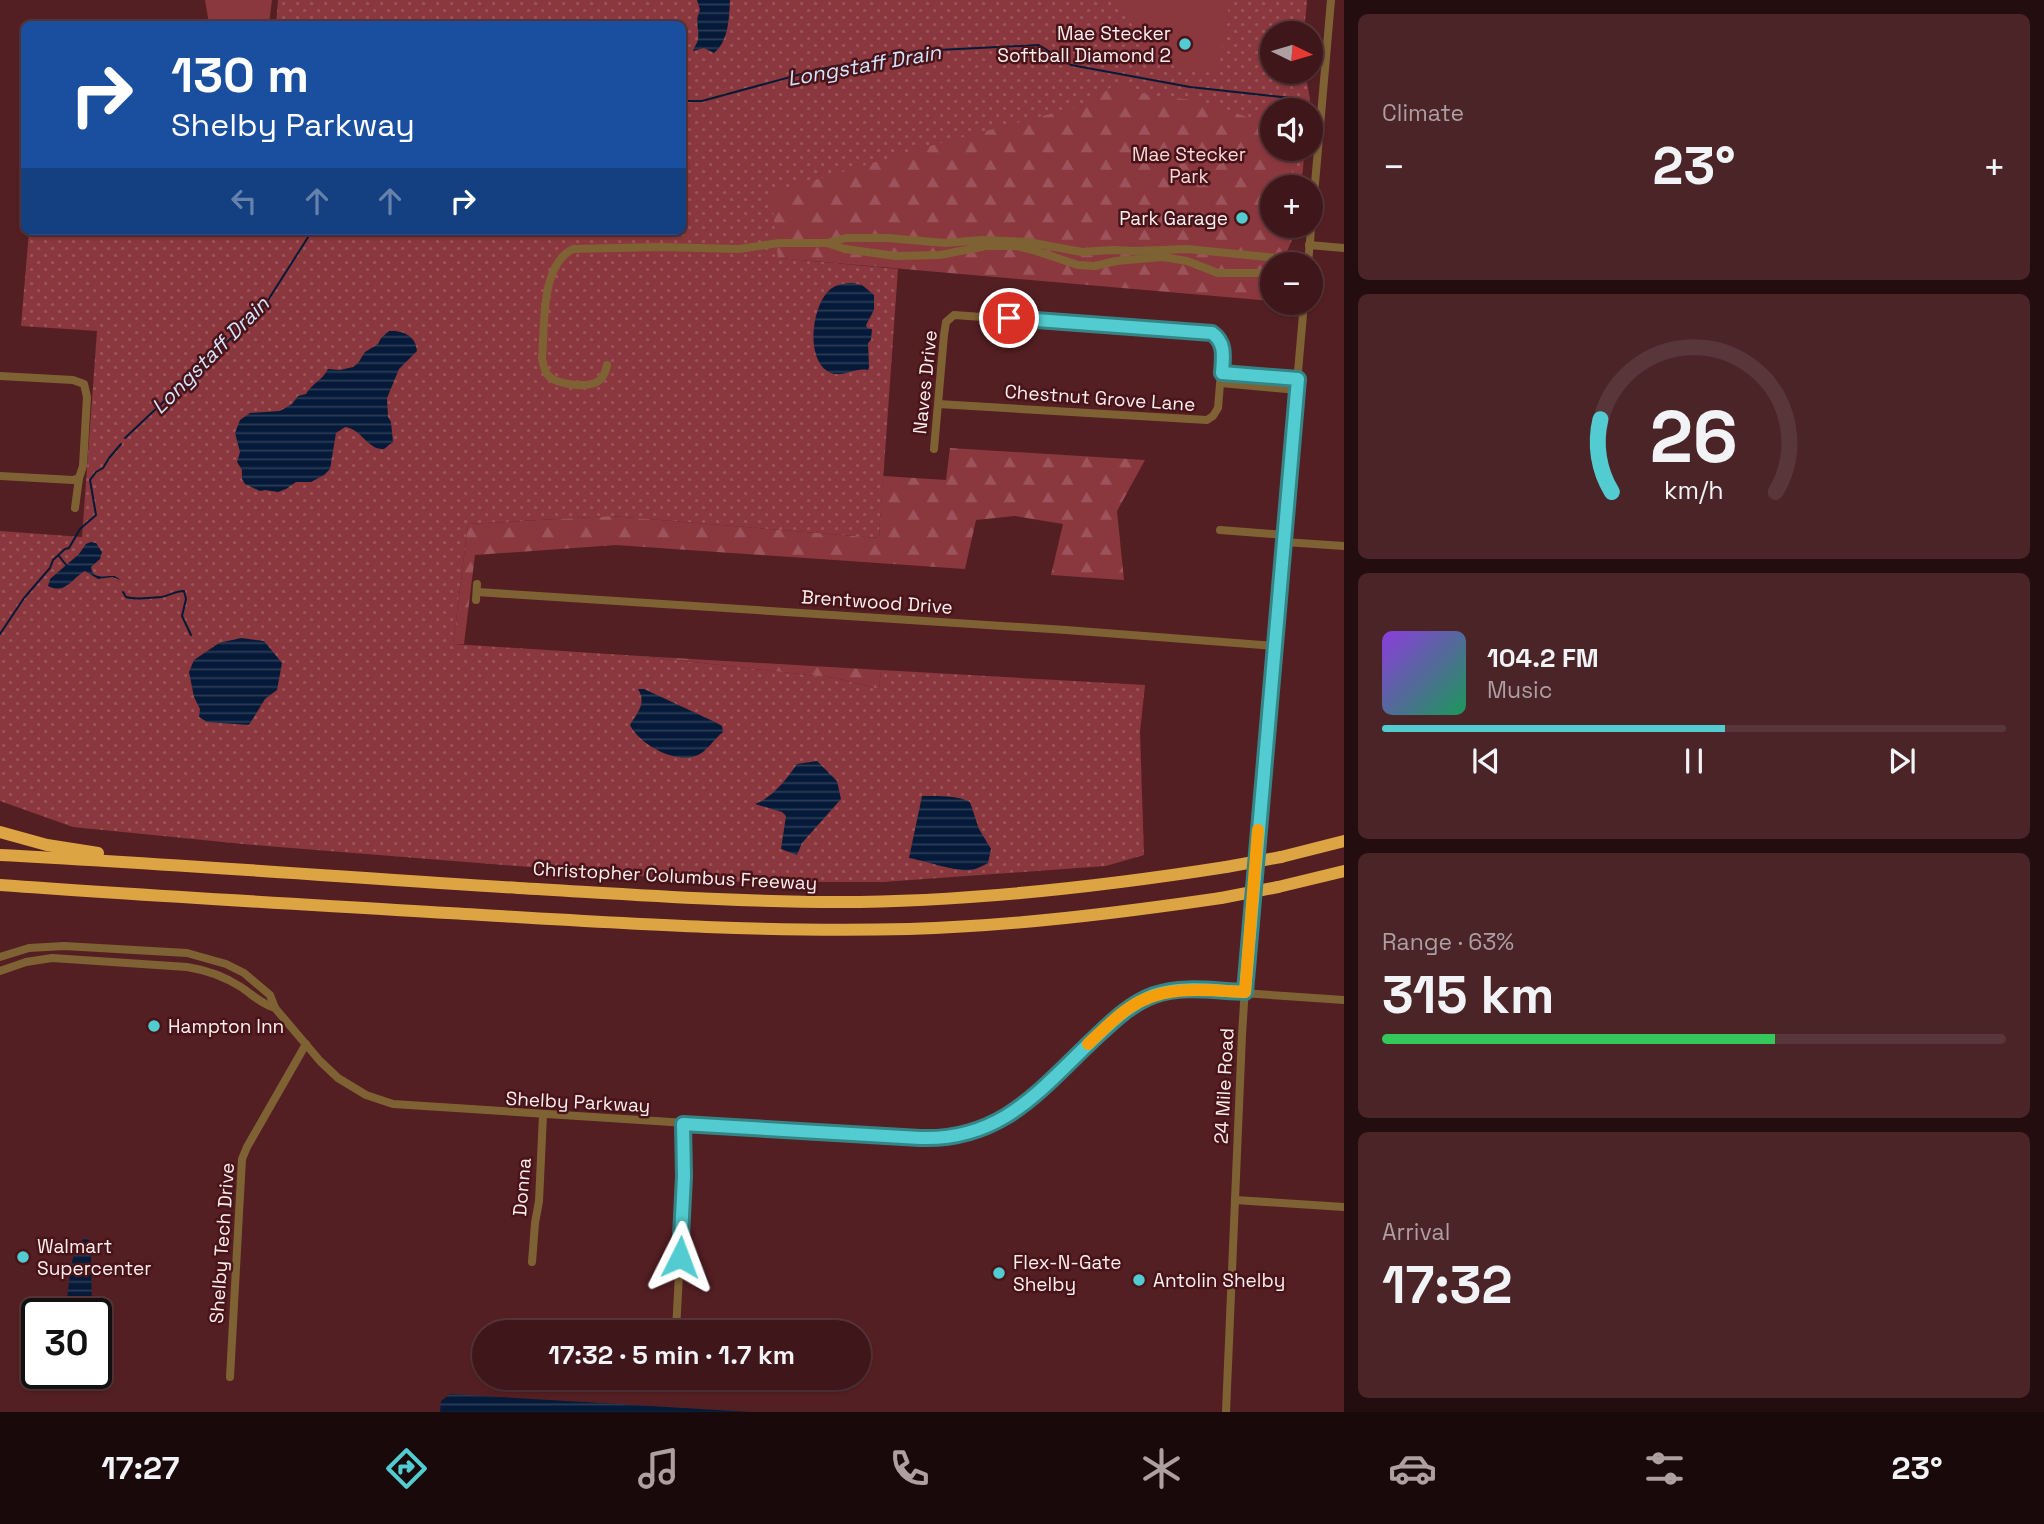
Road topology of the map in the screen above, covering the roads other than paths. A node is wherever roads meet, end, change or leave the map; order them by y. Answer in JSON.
{"nodes":[{"id":1,"x":1331,"y":0,"type":"edge"},
{"id":2,"x":864,"y":238,"type":"junction"},
{"id":3,"x":827,"y":243,"type":"junction"},
{"id":4,"x":986,"y":243,"type":"junction"},
{"id":5,"x":1309,"y":245,"type":"junction"},
{"id":6,"x":1344,"y":248,"type":"edge"},
{"id":7,"x":864,"y":252,"type":"junction"},
{"id":8,"x":1309,"y":252,"type":"edge"},
{"id":9,"x":1151,"y":254,"type":"junction"},
{"id":10,"x":1259,"y":257,"type":"joint"},
{"id":11,"x":1258,"y":272,"type":"joint"},
{"id":12,"x":1303,"y":315,"type":"edge"},
{"id":13,"x":949,"y":319,"type":"joint"},
{"id":14,"x":607,"y":365,"type":"dead end"},
{"id":15,"x":1222,"y":373,"type":"junction"},
{"id":16,"x":0,"y":376,"type":"edge"},
{"id":17,"x":1298,"y":379,"type":"junction"},
{"id":18,"x":1221,"y":383,"type":"junction"},
{"id":19,"x":1297,"y":390,"type":"junction"},
{"id":20,"x":938,"y":404,"type":"junction"},
{"id":21,"x":934,"y":449,"type":"dead end"},
{"id":22,"x":0,"y":476,"type":"edge"},
{"id":23,"x":79,"y":478,"type":"junction"},
{"id":24,"x":75,"y":508,"type":"dead end"},
{"id":25,"x":1220,"y":530,"type":"dead end"},
{"id":26,"x":1284,"y":538,"type":"junction"},
{"id":27,"x":1344,"y":546,"type":"edge"},
{"id":28,"x":477,"y":592,"type":"dead end"},
{"id":29,"x":1275,"y":646,"type":"junction"},
{"id":30,"x":0,"y":832,"type":"edge"},
{"id":31,"x":1344,"y":841,"type":"edge"},
{"id":32,"x":0,"y":855,"type":"edge"},
{"id":33,"x":154,"y":863,"type":"junction"},
{"id":34,"x":1344,"y":871,"type":"edge"},
{"id":35,"x":0,"y":886,"type":"edge"},
{"id":36,"x":123,"y":894,"type":"junction"},
{"id":37,"x":0,"y":895,"type":"edge"},
{"id":38,"x":0,"y":957,"type":"edge"},
{"id":39,"x":208,"y":958,"type":"junction"},
{"id":40,"x":196,"y":968,"type":"junction"},
{"id":41,"x":0,"y":971,"type":"edge"},
{"id":42,"x":1245,"y":992,"type":"junction"},
{"id":43,"x":1344,"y":1000,"type":"edge"},
{"id":44,"x":275,"y":1009,"type":"junction"},
{"id":45,"x":306,"y":1044,"type":"junction"},
{"id":46,"x":543,"y":1115,"type":"junction"},
{"id":47,"x":683,"y":1124,"type":"junction"},
{"id":48,"x":1234,"y":1200,"type":"junction"},
{"id":49,"x":1344,"y":1207,"type":"edge"},
{"id":50,"x":532,"y":1262,"type":"dead end"},
{"id":51,"x":677,"y":1320,"type":"edge"},
{"id":52,"x":230,"y":1377,"type":"dead end"},
{"id":53,"x":1226,"y":1412,"type":"edge"}],
"edges":[{"from":1,"to":5,"type":"street"},
{"from":2,"to":3,"type":"street"},
{"from":2,"to":4,"type":"street"},
{"from":2,"to":7,"type":"street"},
{"from":3,"to":7,"type":"street"},
{"from":3,"to":14,"type":"street"},
{"from":4,"to":7,"type":"street"},
{"from":4,"to":9,"type":"street"},
{"from":4,"to":9,"type":"street"},
{"from":5,"to":6,"type":"street"},
{"from":5,"to":8,"type":"street"},
{"from":9,"to":10,"type":"street"},
{"from":9,"to":11,"type":"street"},
{"from":10,"to":11,"type":"street"},
{"from":12,"to":17,"type":"street","name":"24 Mile Road"},
{"from":13,"to":15,"type":"street","name":"Chestnut Grove Lane"},
{"from":13,"to":20,"type":"street","name":"Naves Drive"},
{"from":15,"to":17,"type":"street"},
{"from":15,"to":18,"type":"street","name":"Chestnut Grove Lane"},
{"from":16,"to":23,"type":"street"},
{"from":17,"to":19,"type":"street","name":"24 Mile Road"},
{"from":18,"to":19,"type":"street"},
{"from":18,"to":20,"type":"street","name":"Chestnut Grove Lane"},
{"from":19,"to":26,"type":"street","name":"24 Mile Road"},
{"from":20,"to":21,"type":"street","name":"Naves Drive"},
{"from":22,"to":23,"type":"street"},
{"from":23,"to":24,"type":"street"},
{"from":25,"to":26,"type":"street"},
{"from":26,"to":27,"type":"street"},
{"from":26,"to":29,"type":"street","name":"24 Mile Road"},
{"from":28,"to":29,"type":"street","name":"Brentwood Drive"},
{"from":29,"to":42,"type":"street","name":"24 Mile Road"},
{"from":30,"to":33,"type":"highway"},
{"from":31,"to":33,"type":"highway","name":"Christopher Columbus Freeway","bridge":true},
{"from":32,"to":33,"type":"highway","name":"Christopher Columbus Freeway"},
{"from":34,"to":36,"type":"highway","bridge":true},
{"from":35,"to":36,"type":"highway"},
{"from":36,"to":37,"type":"highway"},
{"from":38,"to":39,"type":"street","name":"Shelby Parkway"},
{"from":39,"to":40,"type":"street"},
{"from":39,"to":44,"type":"street","name":"Shelby Parkway"},
{"from":40,"to":41,"type":"street","name":"Shelby Parkway"},
{"from":40,"to":44,"type":"street","name":"Shelby Parkway"},
{"from":42,"to":43,"type":"street","name":"Shelby Parkway"},
{"from":42,"to":47,"type":"street","name":"Shelby Parkway"},
{"from":42,"to":48,"type":"street","name":"24 Mile Road"},
{"from":44,"to":45,"type":"street","name":"Shelby Parkway"},
{"from":45,"to":46,"type":"street","name":"Shelby Parkway"},
{"from":45,"to":52,"type":"street","name":"Shelby Tech Drive"},
{"from":46,"to":47,"type":"street","name":"Shelby Parkway"},
{"from":46,"to":50,"type":"street","name":"Donna"},
{"from":47,"to":51,"type":"street"},
{"from":48,"to":49,"type":"street"},
{"from":48,"to":53,"type":"street","name":"24 Mile Road"}]}
